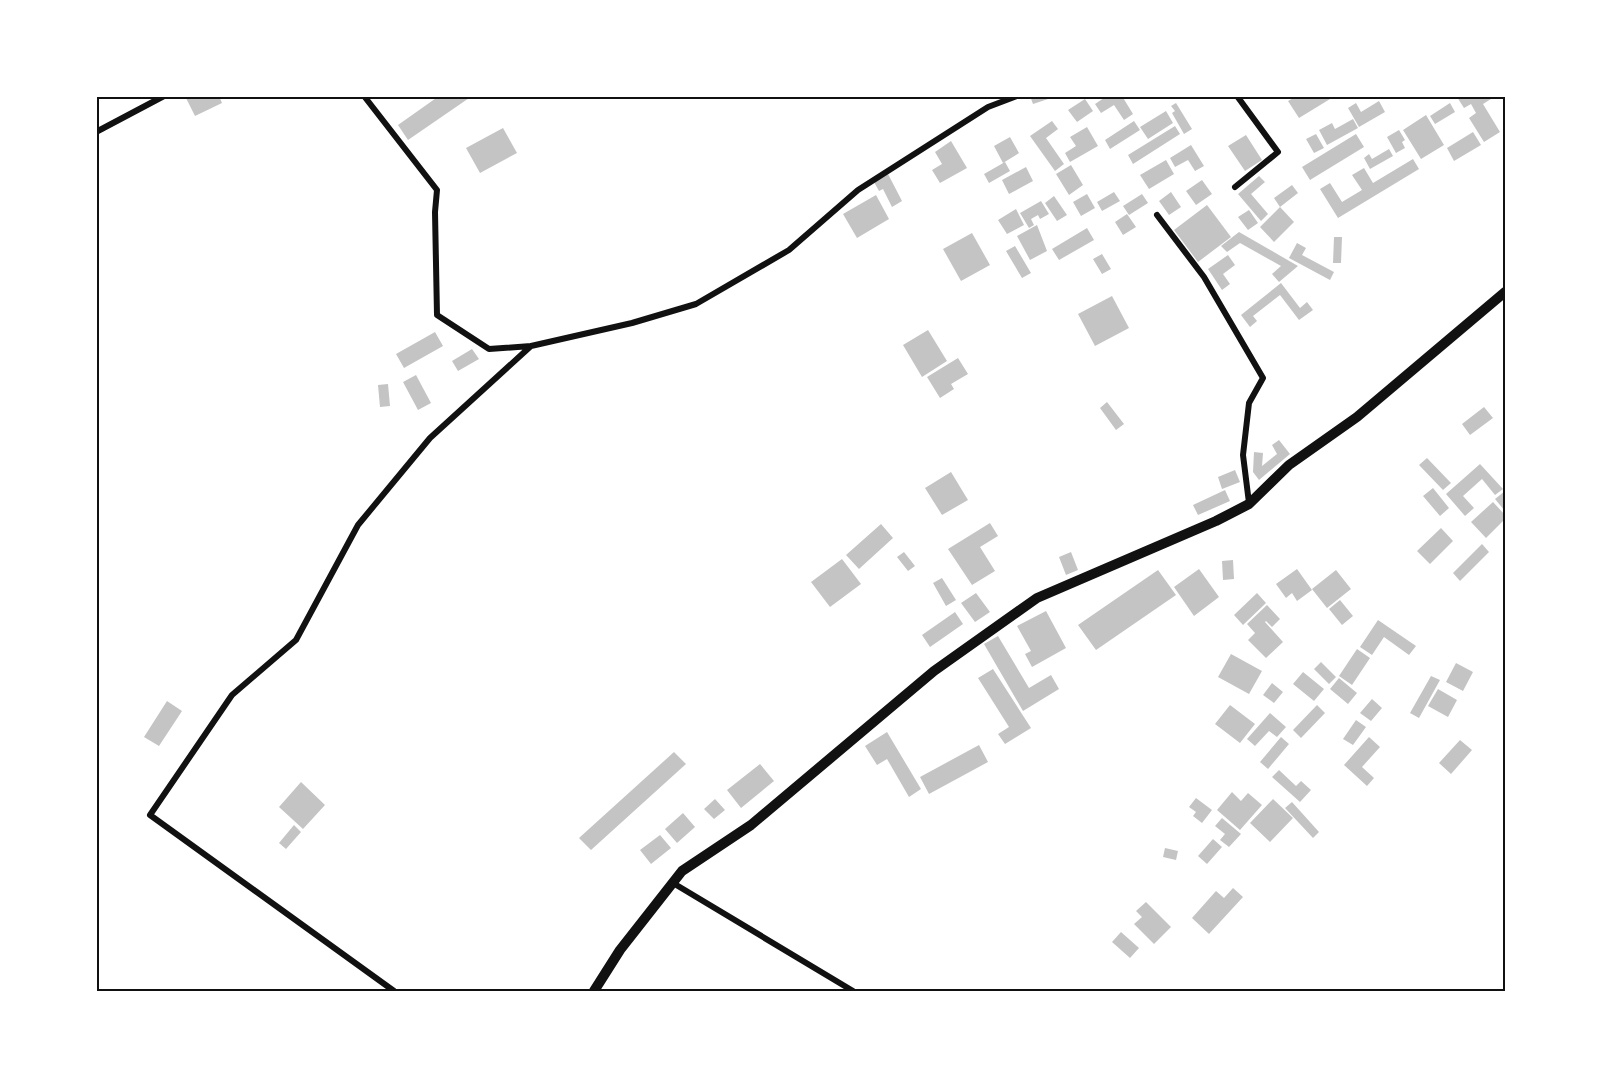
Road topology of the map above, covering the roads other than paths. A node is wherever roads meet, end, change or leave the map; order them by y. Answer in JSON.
{"nodes":[{"id":1,"x":164,"y":96,"type":"edge"},
{"id":2,"x":364,"y":96,"type":"edge"},
{"id":3,"x":1017,"y":96,"type":"edge"},
{"id":4,"x":1238,"y":96,"type":"edge"},
{"id":5,"x":96,"y":132,"type":"edge"},
{"id":6,"x":1235,"y":187,"type":"dead end"},
{"id":7,"x":1157,"y":215,"type":"dead end"},
{"id":8,"x":1505,"y":292,"type":"edge"},
{"id":9,"x":531,"y":346,"type":"junction"},
{"id":10,"x":1249,"y":504,"type":"junction"},
{"id":11,"x":673,"y":883,"type":"junction"},
{"id":12,"x":394,"y":991,"type":"edge"},
{"id":13,"x":594,"y":991,"type":"edge"},
{"id":14,"x":853,"y":991,"type":"edge"}],
"edges":[{"from":1,"to":5,"type":"street"},
{"from":2,"to":9,"type":"street"},
{"from":3,"to":9,"type":"street"},
{"from":4,"to":6,"type":"street"},
{"from":7,"to":10,"type":"street"},
{"from":8,"to":10,"type":"street"},
{"from":9,"to":12,"type":"street"},
{"from":10,"to":11,"type":"street"},
{"from":11,"to":13,"type":"street"},
{"from":11,"to":14,"type":"street"}]}
